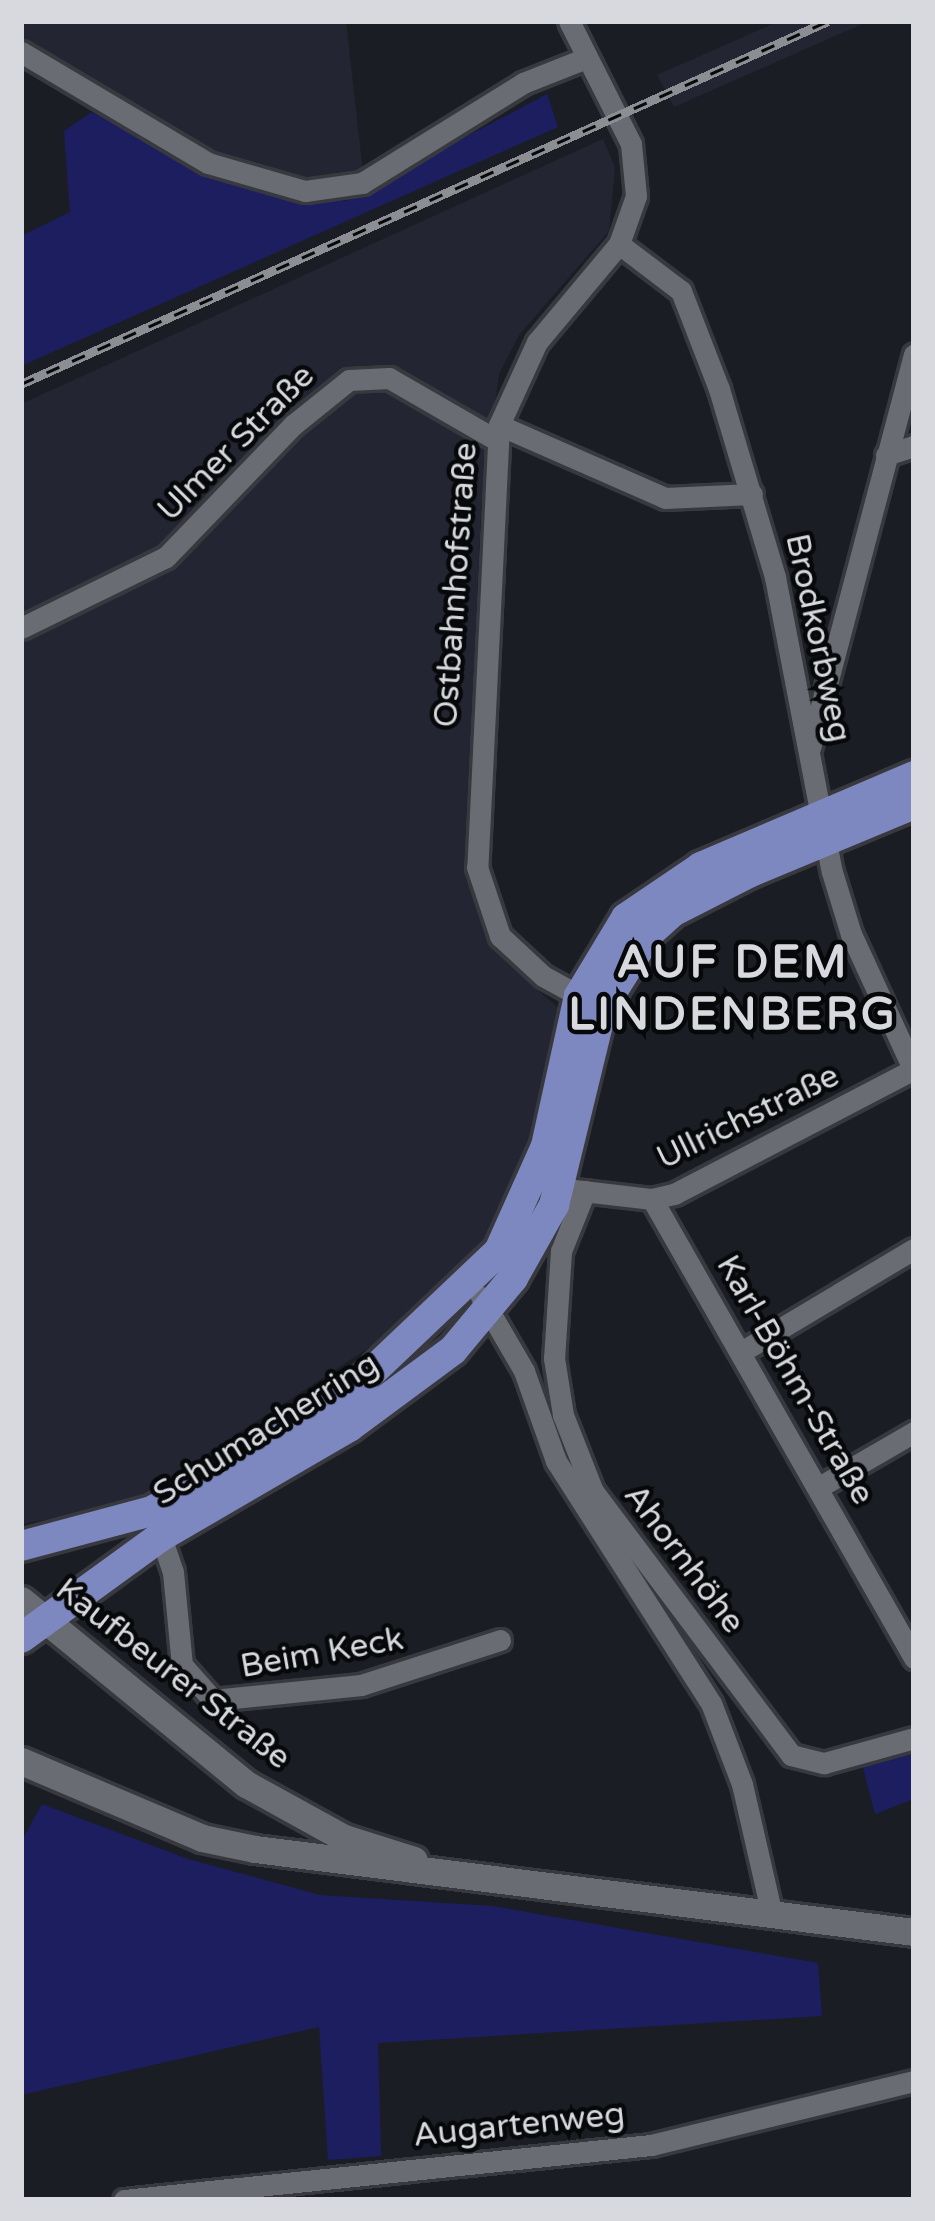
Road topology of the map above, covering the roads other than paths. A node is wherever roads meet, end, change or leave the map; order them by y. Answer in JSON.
{"nodes":[{"id":1,"x":569,"y":21,"type":"edge"},
{"id":2,"x":21,"y":52,"type":"edge"},
{"id":3,"x":586,"y":58,"type":"junction"},
{"id":4,"x":619,"y":244,"type":"junction"},
{"id":5,"x":914,"y":354,"type":"edge"},
{"id":6,"x":499,"y":433,"type":"junction"},
{"id":7,"x":914,"y":446,"type":"edge"},
{"id":8,"x":886,"y":454,"type":"junction"},
{"id":9,"x":752,"y":494,"type":"junction"},
{"id":10,"x":21,"y":628,"type":"edge"},
{"id":11,"x":808,"y":754,"type":"junction"},
{"id":12,"x":914,"y":776,"type":"edge"},
{"id":13,"x":914,"y":804,"type":"edge"},
{"id":14,"x":823,"y":827,"type":"junction"},
{"id":15,"x":591,"y":1002,"type":"junction"},
{"id":16,"x":914,"y":1070,"type":"edge"},
{"id":17,"x":560,"y":1185,"type":"junction"},
{"id":18,"x":652,"y":1199,"type":"junction"},
{"id":19,"x":914,"y":1249,"type":"edge"},
{"id":20,"x":480,"y":1295,"type":"junction"},
{"id":21,"x":741,"y":1352,"type":"junction"},
{"id":22,"x":914,"y":1432,"type":"edge"},
{"id":23,"x":819,"y":1487,"type":"junction"},
{"id":24,"x":156,"y":1524,"type":"junction"},
{"id":25,"x":21,"y":1546,"type":"edge"},
{"id":26,"x":21,"y":1600,"type":"edge"},
{"id":27,"x":47,"y":1621,"type":"junction"},
{"id":28,"x":21,"y":1638,"type":"edge"},
{"id":29,"x":500,"y":1640,"type":"dead end"},
{"id":30,"x":912,"y":1646,"type":"edge"},
{"id":31,"x":914,"y":1738,"type":"edge"},
{"id":32,"x":21,"y":1761,"type":"edge"},
{"id":33,"x":482,"y":1879,"type":"junction"},
{"id":34,"x":772,"y":1915,"type":"junction"},
{"id":35,"x":914,"y":1932,"type":"edge"},
{"id":36,"x":914,"y":2081,"type":"edge"},
{"id":37,"x":124,"y":2200,"type":"edge"}],
"edges":[{"from":1,"to":3,"type":"street","name":"Ostbahnhofstraße"},
{"from":2,"to":3,"type":"street"},
{"from":3,"to":4,"type":"street","name":"Ostbahnhofstraße"},
{"from":4,"to":6,"type":"street","name":"Ostbahnhofstraße"},
{"from":4,"to":9,"type":"street","name":"Brodkorbweg"},
{"from":5,"to":8,"type":"street"},
{"from":6,"to":9,"type":"street","name":"Ulmer Straße"},
{"from":6,"to":10,"type":"street","name":"Ulmer Straße"},
{"from":6,"to":15,"type":"street","name":"Ostbahnhofstraße"},
{"from":7,"to":8,"type":"street"},
{"from":8,"to":11,"type":"street"},
{"from":9,"to":11,"type":"street","name":"Brodkorbweg"},
{"from":11,"to":14,"type":"street","name":"Brodkorbweg"},
{"from":12,"to":14,"type":"main road","name":"Schumacherring"},
{"from":13,"to":14,"type":"main road","name":"Schumacherring"},
{"from":14,"to":15,"type":"main road","name":"Schumacherring"},
{"from":14,"to":16,"type":"street","name":"Brodkorbweg"},
{"from":15,"to":17,"type":"main road","name":"Schumacherring"},
{"from":16,"to":18,"type":"street","name":"Ullrichstraße"},
{"from":17,"to":18,"type":"street","name":"Ullrichstraße"},
{"from":17,"to":20,"type":"main road","name":"Schumacherring"},
{"from":17,"to":31,"type":"street","name":"Ahornhöhe"},
{"from":18,"to":21,"type":"street","name":"Karl-Böhm-Straße"},
{"from":19,"to":21,"type":"street"},
{"from":20,"to":24,"type":"main road","name":"Schumacherring"},
{"from":20,"to":34,"type":"street"},
{"from":21,"to":23,"type":"street","name":"Karl-Böhm-Straße"},
{"from":22,"to":23,"type":"street"},
{"from":23,"to":30,"type":"street","name":"Karl-Böhm-Straße"},
{"from":24,"to":25,"type":"main road","name":"Schumacherring"},
{"from":24,"to":27,"type":"main road","name":"Schumacherring"},
{"from":24,"to":29,"type":"street","name":"Beim Keck"},
{"from":26,"to":27,"type":"street","name":"Kaufbeurer Straße"},
{"from":27,"to":28,"type":"main road","name":"Schumacherring"},
{"from":27,"to":33,"type":"street","name":"Kaufbeurer Straße"},
{"from":32,"to":33,"type":"street","name":"Kaufbeurer Straße"},
{"from":33,"to":34,"type":"street","name":"Kaufbeurer Straße"},
{"from":34,"to":35,"type":"street","name":"Kaufbeurer Straße"},
{"from":36,"to":37,"type":"street","name":"Augartenweg"}]}
